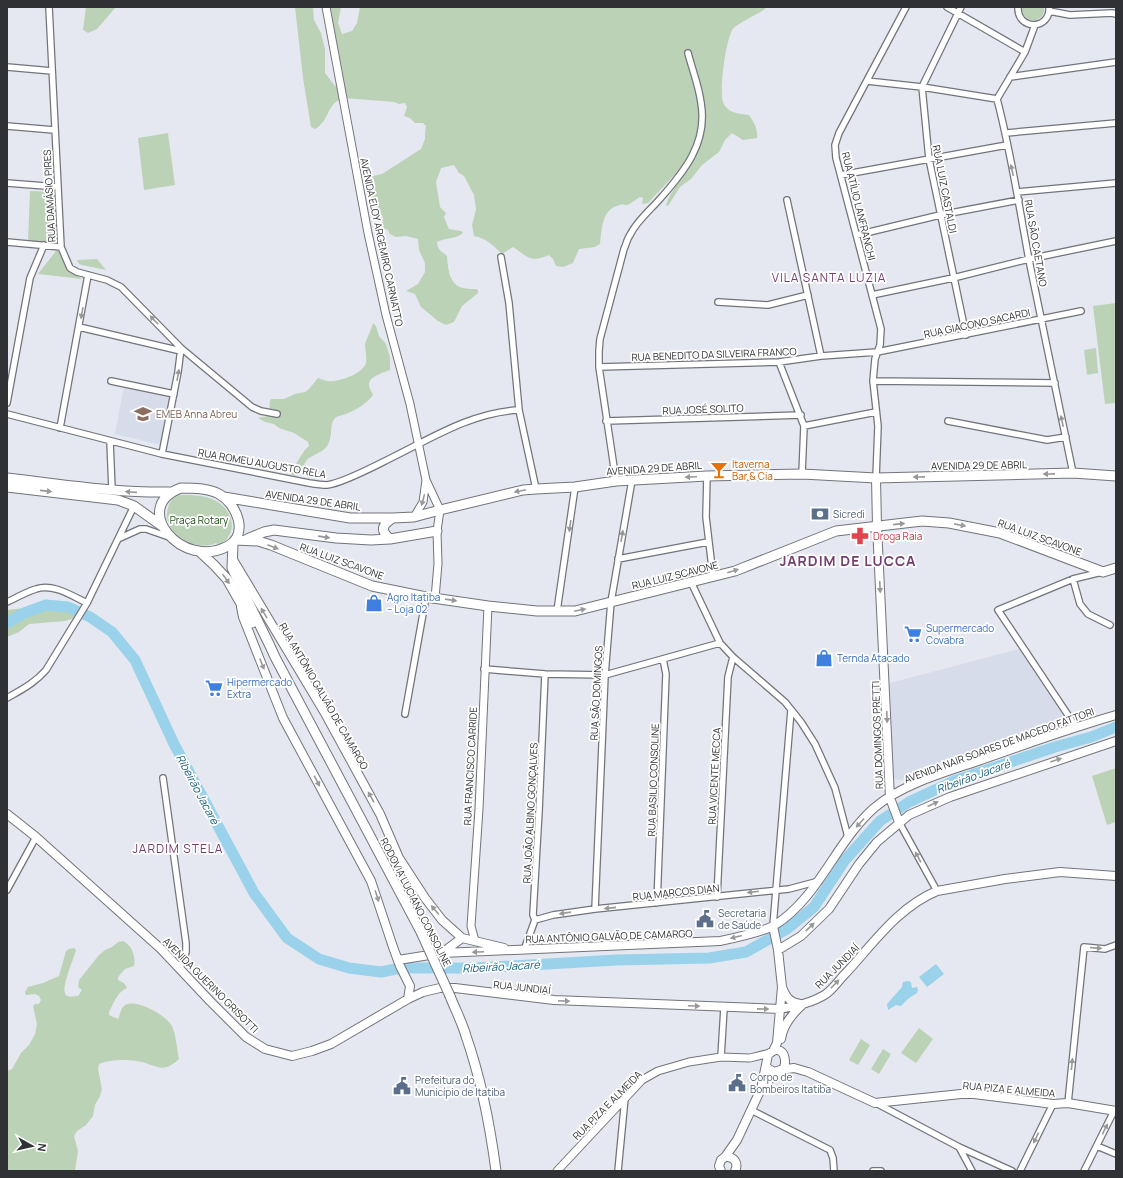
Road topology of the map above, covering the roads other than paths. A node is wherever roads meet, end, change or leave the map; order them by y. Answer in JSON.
{"nodes":[{"id":1,"x":49,"y":7,"type":"edge"},
{"id":2,"x":326,"y":7,"type":"edge"},
{"id":3,"x":906,"y":7,"type":"edge"},
{"id":4,"x":947,"y":7,"type":"edge"},
{"id":5,"x":961,"y":7,"type":"edge"},
{"id":6,"x":1018,"y":7,"type":"edge"},
{"id":7,"x":1049,"y":9,"type":"edge"},
{"id":8,"x":959,"y":13,"type":"junction"},
{"id":9,"x":1116,"y":14,"type":"edge"},
{"id":10,"x":1035,"y":25,"type":"junction"},
{"id":11,"x":688,"y":52,"type":"dead end"},
{"id":12,"x":1024,"y":52,"type":"junction"},
{"id":13,"x":1116,"y":62,"type":"edge"},
{"id":14,"x":7,"y":67,"type":"edge"},
{"id":15,"x":52,"y":71,"type":"junction"},
{"id":16,"x":1010,"y":77,"type":"junction"},
{"id":17,"x":867,"y":81,"type":"junction"},
{"id":18,"x":922,"y":87,"type":"junction"},
{"id":19,"x":997,"y":99,"type":"junction"},
{"id":20,"x":1116,"y":123,"type":"edge"},
{"id":21,"x":7,"y":126,"type":"edge"},
{"id":22,"x":54,"y":130,"type":"junction"},
{"id":23,"x":1006,"y":133,"type":"junction"},
{"id":24,"x":1007,"y":145,"type":"junction"},
{"id":25,"x":929,"y":159,"type":"junction"},
{"id":26,"x":841,"y":175,"type":"junction"},
{"id":27,"x":7,"y":183,"type":"edge"},
{"id":28,"x":1116,"y":183,"type":"edge"},
{"id":29,"x":58,"y":187,"type":"junction"},
{"id":30,"x":1017,"y":192,"type":"junction"},
{"id":31,"x":787,"y":200,"type":"dead end"},
{"id":32,"x":1019,"y":200,"type":"junction"},
{"id":33,"x":940,"y":214,"type":"junction"},
{"id":34,"x":857,"y":234,"type":"junction"},
{"id":35,"x":1116,"y":241,"type":"edge"},
{"id":36,"x":7,"y":242,"type":"edge"},
{"id":37,"x":44,"y":245,"type":"junction"},
{"id":38,"x":61,"y":247,"type":"junction"},
{"id":39,"x":501,"y":257,"type":"dead end"},
{"id":40,"x":1029,"y":259,"type":"junction"},
{"id":41,"x":88,"y":275,"type":"junction"},
{"id":42,"x":954,"y":278,"type":"junction"},
{"id":43,"x":808,"y":295,"type":"junction"},
{"id":44,"x":872,"y":295,"type":"junction"},
{"id":45,"x":718,"y":302,"type":"dead end"},
{"id":46,"x":1081,"y":311,"type":"dead end"},
{"id":47,"x":1041,"y":318,"type":"junction"},
{"id":48,"x":79,"y":327,"type":"junction"},
{"id":49,"x":966,"y":335,"type":"junction"},
{"id":50,"x":181,"y":349,"type":"junction"},
{"id":51,"x":877,"y":352,"type":"junction"},
{"id":52,"x":821,"y":356,"type":"junction"},
{"id":53,"x":779,"y":362,"type":"junction"},
{"id":54,"x":599,"y":367,"type":"junction"},
{"id":55,"x":111,"y":381,"type":"dead end"},
{"id":56,"x":873,"y":381,"type":"junction"},
{"id":57,"x":1055,"y":383,"type":"junction"},
{"id":58,"x":174,"y":394,"type":"junction"},
{"id":59,"x":7,"y":403,"type":"edge"},
{"id":60,"x":519,"y":410,"type":"junction"},
{"id":61,"x":876,"y":412,"type":"junction"},
{"id":62,"x":7,"y":414,"type":"edge"},
{"id":63,"x":277,"y":414,"type":"dead end"},
{"id":64,"x":801,"y":415,"type":"junction"},
{"id":65,"x":606,"y":421,"type":"junction"},
{"id":66,"x":948,"y":421,"type":"dead end"},
{"id":67,"x":804,"y":426,"type":"junction"},
{"id":68,"x":60,"y":428,"type":"junction"},
{"id":69,"x":1066,"y":438,"type":"junction"},
{"id":70,"x":110,"y":441,"type":"junction"},
{"id":71,"x":418,"y":444,"type":"junction"},
{"id":72,"x":162,"y":454,"type":"junction"},
{"id":73,"x":1073,"y":473,"type":"junction"},
{"id":74,"x":802,"y":474,"type":"junction"},
{"id":75,"x":707,"y":476,"type":"junction"},
{"id":76,"x":1116,"y":476,"type":"edge"},
{"id":77,"x":7,"y":478,"type":"edge"},
{"id":78,"x":876,"y":478,"type":"junction"},
{"id":79,"x":426,"y":480,"type":"junction"},
{"id":80,"x":632,"y":480,"type":"junction"},
{"id":81,"x":616,"y":481,"type":"junction"},
{"id":82,"x":7,"y":487,"type":"edge"},
{"id":83,"x":575,"y":487,"type":"junction"},
{"id":84,"x":536,"y":488,"type":"junction"},
{"id":85,"x":112,"y":490,"type":"junction"},
{"id":86,"x":170,"y":492,"type":"junction"},
{"id":87,"x":224,"y":497,"type":"junction"},
{"id":88,"x":134,"y":506,"type":"junction"},
{"id":89,"x":440,"y":510,"type":"junction"},
{"id":90,"x":414,"y":517,"type":"junction"},
{"id":91,"x":393,"y":518,"type":"junction"},
{"id":92,"x":162,"y":526,"type":"junction"},
{"id":93,"x":877,"y":526,"type":"junction"},
{"id":94,"x":437,"y":531,"type":"junction"},
{"id":95,"x":169,"y":537,"type":"junction"},
{"id":96,"x":120,"y":538,"type":"junction"},
{"id":97,"x":390,"y":539,"type":"junction"},
{"id":98,"x":246,"y":540,"type":"junction"},
{"id":99,"x":234,"y":542,"type":"junction"},
{"id":100,"x":708,"y":542,"type":"junction"},
{"id":101,"x":199,"y":551,"type":"junction"},
{"id":102,"x":232,"y":558,"type":"junction"},
{"id":103,"x":618,"y":559,"type":"junction"},
{"id":104,"x":1116,"y":568,"type":"edge"},
{"id":105,"x":1103,"y":572,"type":"junction"},
{"id":106,"x":712,"y":576,"type":"junction"},
{"id":107,"x":1073,"y":578,"type":"junction"},
{"id":108,"x":691,"y":582,"type":"junction"},
{"id":109,"x":431,"y":597,"type":"junction"},
{"id":110,"x":239,"y":601,"type":"junction"},
{"id":111,"x":7,"y":602,"type":"edge"},
{"id":112,"x":611,"y":602,"type":"junction"},
{"id":113,"x":87,"y":603,"type":"junction"},
{"id":114,"x":488,"y":606,"type":"junction"},
{"id":115,"x":557,"y":611,"type":"junction"},
{"id":116,"x":1110,"y":626,"type":"dead end"},
{"id":117,"x":720,"y":643,"type":"junction"},
{"id":118,"x":733,"y":657,"type":"junction"},
{"id":119,"x":275,"y":658,"type":"junction"},
{"id":120,"x":663,"y":659,"type":"junction"},
{"id":121,"x":484,"y":669,"type":"junction"},
{"id":122,"x":545,"y":674,"type":"junction"},
{"id":123,"x":605,"y":675,"type":"junction"},
{"id":124,"x":7,"y":698,"type":"edge"},
{"id":125,"x":791,"y":710,"type":"junction"},
{"id":126,"x":405,"y":714,"type":"dead end"},
{"id":127,"x":1116,"y":715,"type":"edge"},
{"id":128,"x":1076,"y":727,"type":"junction"},
{"id":129,"x":1116,"y":741,"type":"edge"},
{"id":130,"x":163,"y":778,"type":"dead end"},
{"id":131,"x":890,"y":799,"type":"junction"},
{"id":132,"x":7,"y":814,"type":"edge"},
{"id":133,"x":899,"y":820,"type":"junction"},
{"id":134,"x":36,"y":837,"type":"junction"},
{"id":135,"x":848,"y":837,"type":"junction"},
{"id":136,"x":1116,"y":876,"type":"edge"},
{"id":137,"x":819,"y":881,"type":"junction"},
{"id":138,"x":777,"y":889,"type":"junction"},
{"id":139,"x":7,"y":890,"type":"edge"},
{"id":140,"x":937,"y":891,"type":"junction"},
{"id":141,"x":717,"y":897,"type":"junction"},
{"id":142,"x":657,"y":903,"type":"junction"},
{"id":143,"x":595,"y":909,"type":"junction"},
{"id":144,"x":535,"y":920,"type":"junction"},
{"id":145,"x":471,"y":926,"type":"junction"},
{"id":146,"x":774,"y":928,"type":"junction"},
{"id":147,"x":462,"y":938,"type":"junction"},
{"id":148,"x":475,"y":941,"type":"junction"},
{"id":149,"x":1116,"y":945,"type":"edge"},
{"id":150,"x":778,"y":947,"type":"junction"},
{"id":151,"x":514,"y":950,"type":"junction"},
{"id":152,"x":524,"y":950,"type":"junction"},
{"id":153,"x":442,"y":954,"type":"junction"},
{"id":154,"x":399,"y":963,"type":"junction"},
{"id":155,"x":180,"y":968,"type":"junction"},
{"id":156,"x":410,"y":986,"type":"junction"},
{"id":157,"x":782,"y":987,"type":"junction"},
{"id":158,"x":423,"y":992,"type":"junction"},
{"id":159,"x":453,"y":992,"type":"junction"},
{"id":160,"x":408,"y":999,"type":"junction"},
{"id":161,"x":803,"y":1005,"type":"junction"},
{"id":162,"x":724,"y":1008,"type":"junction"},
{"id":163,"x":780,"y":1009,"type":"junction"},
{"id":164,"x":772,"y":1052,"type":"junction"},
{"id":165,"x":784,"y":1055,"type":"junction"},
{"id":166,"x":721,"y":1057,"type":"junction"},
{"id":167,"x":750,"y":1058,"type":"junction"},
{"id":168,"x":766,"y":1066,"type":"junction"},
{"id":169,"x":779,"y":1071,"type":"junction"},
{"id":170,"x":808,"y":1072,"type":"junction"},
{"id":171,"x":761,"y":1089,"type":"junction"},
{"id":172,"x":625,"y":1098,"type":"junction"},
{"id":173,"x":876,"y":1103,"type":"junction"},
{"id":174,"x":1068,"y":1103,"type":"junction"},
{"id":175,"x":1053,"y":1104,"type":"junction"},
{"id":176,"x":751,"y":1110,"type":"junction"},
{"id":177,"x":1115,"y":1111,"type":"edge"},
{"id":178,"x":1097,"y":1146,"type":"junction"},
{"id":179,"x":960,"y":1147,"type":"junction"},
{"id":180,"x":1116,"y":1154,"type":"edge"},
{"id":181,"x":733,"y":1163,"type":"edge"},
{"id":182,"x":720,"y":1170,"type":"edge"},
{"id":183,"x":496,"y":1171,"type":"edge"},
{"id":184,"x":558,"y":1171,"type":"edge"},
{"id":185,"x":618,"y":1171,"type":"edge"},
{"id":186,"x":744,"y":1171,"type":"edge"},
{"id":187,"x":834,"y":1171,"type":"edge"},
{"id":188,"x":873,"y":1171,"type":"edge"},
{"id":189,"x":881,"y":1171,"type":"edge"},
{"id":190,"x":972,"y":1171,"type":"edge"},
{"id":191,"x":1012,"y":1171,"type":"edge"},
{"id":192,"x":1020,"y":1171,"type":"edge"},
{"id":193,"x":1084,"y":1171,"type":"edge"}],
"edges":[{"from":1,"to":15,"type":"street","name":"RUA DAMÁSIO PIRES"},
{"from":2,"to":71,"type":"street","name":"AVENIDA ELOY ARGEMIRO CARNIATTO"},
{"from":3,"to":17,"type":"street","name":"RUA ATÍLIO LANFRANCHI"},
{"from":4,"to":8,"type":"street"},
{"from":5,"to":8,"type":"street"},
{"from":6,"to":10,"type":"street"},
{"from":7,"to":9,"type":"street"},
{"from":7,"to":10,"type":"street"},
{"from":8,"to":12,"type":"street"},
{"from":8,"to":18,"type":"street"},
{"from":10,"to":12,"type":"street"},
{"from":11,"to":54,"type":"street"},
{"from":12,"to":16,"type":"street"},
{"from":13,"to":16,"type":"street"},
{"from":14,"to":15,"type":"street"},
{"from":15,"to":22,"type":"street","name":"RUA DAMÁSIO PIRES"},
{"from":16,"to":19,"type":"street"},
{"from":17,"to":18,"type":"street"},
{"from":17,"to":26,"type":"street","name":"RUA ATÍLIO LANFRANCHI"},
{"from":18,"to":19,"type":"street"},
{"from":18,"to":25,"type":"street","name":"RUA LUIZ CASTALDI"},
{"from":19,"to":23,"type":"street","name":"RUA SÃO CAETANO"},
{"from":20,"to":23,"type":"street"},
{"from":21,"to":22,"type":"street"},
{"from":22,"to":29,"type":"street","name":"RUA DAMÁSIO PIRES"},
{"from":23,"to":24,"type":"street","name":"RUA SÃO CAETANO"},
{"from":24,"to":25,"type":"street"},
{"from":30,"to":24,"type":"street","name":"RUA SÃO CAETANO","one_way":true},
{"from":25,"to":26,"type":"street"},
{"from":25,"to":33,"type":"street","name":"RUA LUIZ CASTALDI"},
{"from":26,"to":34,"type":"street","name":"RUA ATÍLIO LANFRANCHI"},
{"from":27,"to":29,"type":"street"},
{"from":28,"to":30,"type":"street"},
{"from":29,"to":38,"type":"street","name":"RUA DAMÁSIO PIRES"},
{"from":30,"to":32,"type":"street","name":"RUA SÃO CAETANO"},
{"from":31,"to":43,"type":"street"},
{"from":32,"to":33,"type":"street"},
{"from":32,"to":40,"type":"street","name":"RUA SÃO CAETANO"},
{"from":33,"to":34,"type":"street"},
{"from":33,"to":42,"type":"street","name":"RUA LUIZ CASTALDI"},
{"from":34,"to":44,"type":"street","name":"RUA ATÍLIO LANFRANCHI"},
{"from":35,"to":40,"type":"street"},
{"from":36,"to":37,"type":"street"},
{"from":37,"to":38,"type":"street"},
{"from":37,"to":59,"type":"street"},
{"from":38,"to":41,"type":"street","name":"RUA DAMÁSIO PIRES"},
{"from":39,"to":60,"type":"street"},
{"from":40,"to":42,"type":"street"},
{"from":40,"to":47,"type":"street","name":"RUA SÃO CAETANO"},
{"from":41,"to":48,"type":"street","one_way":true},
{"from":50,"to":41,"type":"street","name":"RUA DAMÁSIO PIRES","one_way":true},
{"from":42,"to":44,"type":"street"},
{"from":42,"to":49,"type":"street","name":"RUA LUIZ CASTALDI"},
{"from":43,"to":45,"type":"street"},
{"from":43,"to":52,"type":"street"},
{"from":44,"to":51,"type":"street","name":"RUA ATÍLIO LANFRANCHI"},
{"from":46,"to":47,"type":"street","name":"RUA GIACONO SACARDI"},
{"from":47,"to":49,"type":"street","name":"RUA GIACONO SACARDI"},
{"from":47,"to":57,"type":"street","name":"RUA SÃO CAETANO"},
{"from":48,"to":50,"type":"street"},
{"from":48,"to":68,"type":"street"},
{"from":49,"to":51,"type":"street","name":"RUA GIACONO SACARDI"},
{"from":58,"to":50,"type":"street","one_way":true},
{"from":50,"to":63,"type":"street","name":"RUA DAMÁSIO PIRES"},
{"from":51,"to":52,"type":"street","name":"RUA BENEDITO DA SILVEIRA FRANCO"},
{"from":51,"to":56,"type":"street","name":"RUA DOMINGOS PRETTI"},
{"from":52,"to":53,"type":"street","name":"RUA BENEDITO DA SILVEIRA FRANCO"},
{"from":53,"to":54,"type":"street","name":"RUA BENEDITO DA SILVEIRA FRANCO"},
{"from":53,"to":64,"type":"street"},
{"from":54,"to":65,"type":"street"},
{"from":55,"to":58,"type":"street"},
{"from":56,"to":57,"type":"street"},
{"from":56,"to":61,"type":"street","name":"RUA DOMINGOS PRETTI"},
{"from":69,"to":57,"type":"street","name":"RUA SÃO CAETANO","one_way":true},
{"from":58,"to":72,"type":"street"},
{"from":60,"to":71,"type":"street","name":"RUA ROMEU AUGUSTO RELA"},
{"from":60,"to":84,"type":"street"},
{"from":61,"to":67,"type":"street"},
{"from":61,"to":78,"type":"street","name":"RUA DOMINGOS PRETTI"},
{"from":62,"to":68,"type":"street","name":"RUA ROMEU AUGUSTO RELA"},
{"from":64,"to":65,"type":"street","name":"RUA JOSÉ SOLITO"},
{"from":64,"to":67,"type":"street"},
{"from":65,"to":81,"type":"street"},
{"from":66,"to":69,"type":"street"},
{"from":67,"to":74,"type":"street"},
{"from":68,"to":70,"type":"street","name":"RUA ROMEU AUGUSTO RELA"},
{"from":69,"to":73,"type":"street","name":"RUA SÃO CAETANO"},
{"from":70,"to":72,"type":"street","name":"RUA ROMEU AUGUSTO RELA"},
{"from":70,"to":85,"type":"street"},
{"from":71,"to":72,"type":"street","name":"RUA ROMEU AUGUSTO RELA"},
{"from":71,"to":79,"type":"street","name":"AVENIDA ELOY ARGEMIRO CARNIATTO"},
{"from":73,"to":76,"type":"main road","name":"AVENIDA 29 DE ABRIL"},
{"from":73,"to":78,"type":"main road","name":"AVENIDA 29 DE ABRIL","one_way":true},
{"from":74,"to":75,"type":"main road","name":"AVENIDA 29 DE ABRIL"},
{"from":74,"to":78,"type":"main road","name":"AVENIDA 29 DE ABRIL"},
{"from":75,"to":80,"type":"main road","name":"AVENIDA 29 DE ABRIL","one_way":true},
{"from":75,"to":100,"type":"street"},
{"from":77,"to":85,"type":"main road"},
{"from":78,"to":93,"type":"main road","name":"RUA DOMINGOS PRETTI"},
{"from":79,"to":89,"type":"street"},
{"from":79,"to":90,"type":"street","one_way":true},
{"from":80,"to":81,"type":"main road","name":"AVENIDA 29 DE ABRIL"},
{"from":103,"to":80,"type":"street","name":"RUA SÃO DOMINGOS","one_way":true},
{"from":81,"to":83,"type":"main road","name":"AVENIDA 29 DE ABRIL"},
{"from":82,"to":88,"type":"main road","one_way":true},
{"from":83,"to":84,"type":"main road","name":"AVENIDA 29 DE ABRIL"},
{"from":83,"to":115,"type":"street","one_way":true},
{"from":84,"to":89,"type":"main road","name":"AVENIDA 29 DE ABRIL","one_way":true},
{"from":86,"to":85,"type":"main road","one_way":true},
{"from":86,"to":87,"type":"main road"},
{"from":86,"to":92,"type":"main road"},
{"from":87,"to":91,"type":"main road","name":"AVENIDA 29 DE ABRIL"},
{"from":87,"to":99,"type":"main road"},
{"from":88,"to":92,"type":"main road"},
{"from":88,"to":96,"type":"street"},
{"from":89,"to":90,"type":"main road","name":"AVENIDA 29 DE ABRIL"},
{"from":89,"to":94,"type":"street"},
{"from":90,"to":91,"type":"main road","name":"AVENIDA 29 DE ABRIL"},
{"from":91,"to":97,"type":"main road"},
{"from":92,"to":95,"type":"main road"},
{"from":93,"to":105,"type":"main road","name":"RUA LUIZ SCAVONE","one_way":true},
{"from":106,"to":93,"type":"main road","name":"RUA LUIZ SCAVONE","one_way":true},
{"from":93,"to":131,"type":"main road","name":"RUA DOMINGOS PRETTI","one_way":true},
{"from":94,"to":97,"type":"main road"},
{"from":94,"to":109,"type":"street"},
{"from":95,"to":96,"type":"street"},
{"from":95,"to":101,"type":"main road"},
{"from":96,"to":113,"type":"street"},
{"from":98,"to":97,"type":"main road","one_way":true},
{"from":98,"to":99,"type":"main road","name":"RUA LUIZ SCAVONE"},
{"from":98,"to":109,"type":"main road","name":"RUA LUIZ SCAVONE","one_way":true},
{"from":99,"to":101,"type":"main road"},
{"from":99,"to":102,"type":"main road","name":"RODOVIA LUCIANO CONSOLINE"},
{"from":100,"to":103,"type":"street"},
{"from":100,"to":106,"type":"street"},
{"from":101,"to":110,"type":"main road","name":"RODOVIA LUCIANO CONSOLINE","one_way":true},
{"from":102,"to":119,"type":"main road","name":"RODOVIA LUCIANO CONSOLINE"},
{"from":147,"to":102,"type":"main road","name":"RUA ANTÔNIO GALVÃO DE CAMARGO","one_way":true},
{"from":103,"to":112,"type":"street","name":"RUA SÃO DOMINGOS"},
{"from":104,"to":105,"type":"main road"},
{"from":105,"to":107,"type":"street"},
{"from":106,"to":108,"type":"main road","name":"RUA LUIZ SCAVONE"},
{"from":107,"to":116,"type":"street"},
{"from":107,"to":128,"type":"street"},
{"from":108,"to":112,"type":"main road","name":"RUA LUIZ SCAVONE"},
{"from":108,"to":117,"type":"street"},
{"from":109,"to":114,"type":"main road","name":"RUA LUIZ SCAVONE","one_way":true},
{"from":109,"to":126,"type":"street"},
{"from":110,"to":119,"type":"main road","name":"RODOVIA LUCIANO CONSOLINE"},
{"from":110,"to":154,"type":"main road","one_way":true},
{"from":111,"to":113,"type":"street"},
{"from":115,"to":112,"type":"main road","name":"RUA LUIZ SCAVONE","one_way":true},
{"from":112,"to":123,"type":"street","name":"RUA SÃO DOMINGOS"},
{"from":113,"to":124,"type":"street"},
{"from":114,"to":115,"type":"main road","name":"RUA LUIZ SCAVONE"},
{"from":114,"to":121,"type":"street","name":"RUA FRANCISCO CARRIDE"},
{"from":117,"to":118,"type":"street"},
{"from":117,"to":120,"type":"street"},
{"from":118,"to":125,"type":"street"},
{"from":118,"to":141,"type":"street","name":"RUA VICENTE MECCA"},
{"from":119,"to":159,"type":"main road","name":"RODOVIA LUCIANO CONSOLINE","bridge":true},
{"from":120,"to":123,"type":"street"},
{"from":120,"to":142,"type":"street","name":"RUA BASILIO CONSOLINE"},
{"from":121,"to":122,"type":"street"},
{"from":121,"to":145,"type":"street","name":"RUA FRANCISCO CARRIDE"},
{"from":122,"to":123,"type":"street"},
{"from":122,"to":144,"type":"street","name":"RUA JOÃO ALBINO GONÇALVES"},
{"from":123,"to":143,"type":"street","name":"RUA SÃO DOMINGOS"},
{"from":125,"to":135,"type":"street"},
{"from":125,"to":138,"type":"street"},
{"from":127,"to":128,"type":"main road","name":"AVENIDA NAIR SOARES DE MACEDO FATTORI"},
{"from":128,"to":131,"type":"main road","name":"AVENIDA NAIR SOARES DE MACEDO FATTORI"},
{"from":133,"to":129,"type":"main road","one_way":true},
{"from":130,"to":155,"type":"street"},
{"from":131,"to":133,"type":"main road","name":"RUA DOMINGOS PRETTI"},
{"from":131,"to":135,"type":"main road","name":"AVENIDA NAIR SOARES DE MACEDO FATTORI","one_way":true},
{"from":132,"to":134,"type":"main road","name":"AVENIDA GUERINO GRISOTTI"},
{"from":140,"to":133,"type":"street","name":"RUA DOMINGOS PRETTI","one_way":true},
{"from":150,"to":133,"type":"main road","one_way":true},
{"from":134,"to":139,"type":"street"},
{"from":134,"to":155,"type":"main road","name":"AVENIDA GUERINO GRISOTTI"},
{"from":135,"to":137,"type":"main road","name":"AVENIDA NAIR SOARES DE MACEDO FATTORI"},
{"from":136,"to":140,"type":"main road","name":"RUA JUNDIAÍ"},
{"from":137,"to":138,"type":"street","name":"RUA MARCOS DIAN"},
{"from":137,"to":146,"type":"main road","name":"AVENIDA NAIR SOARES DE MACEDO FATTORI"},
{"from":138,"to":141,"type":"street","name":"RUA MARCOS DIAN","one_way":true},
{"from":138,"to":146,"type":"street"},
{"from":161,"to":140,"type":"main road","name":"RUA JUNDIAÍ","one_way":true},
{"from":141,"to":142,"type":"street","name":"RUA MARCOS DIAN"},
{"from":142,"to":143,"type":"street","name":"RUA MARCOS DIAN","one_way":true},
{"from":143,"to":144,"type":"street","name":"RUA MARCOS DIAN","one_way":true},
{"from":144,"to":152,"type":"street","name":"RUA JOÃO ALBINO GONÇALVES"},
{"from":145,"to":147,"type":"street"},
{"from":145,"to":148,"type":"street","name":"RUA FRANCISCO CARRIDE"},
{"from":146,"to":150,"type":"main road"},
{"from":146,"to":152,"type":"main road","name":"RUA ANTÔNIO GALVÃO DE CAMARGO","one_way":true},
{"from":147,"to":148,"type":"main road","name":"RUA ANTÔNIO GALVÃO DE CAMARGO"},
{"from":147,"to":153,"type":"main road"},
{"from":148,"to":151,"type":"main road","name":"RUA ANTÔNIO GALVÃO DE CAMARGO"},
{"from":174,"to":149,"type":"street","one_way":true},
{"from":150,"to":157,"type":"main road"},
{"from":151,"to":152,"type":"main road","name":"RUA ANTÔNIO GALVÃO DE CAMARGO"},
{"from":151,"to":153,"type":"main road","name":"RUA ANTÔNIO GALVÃO DE CAMARGO","one_way":true},
{"from":153,"to":154,"type":"main road","name":"RUA ANTÔNIO GALVÃO DE CAMARGO"},
{"from":154,"to":156,"type":"main road"},
{"from":155,"to":160,"type":"main road","name":"AVENIDA GUERINO GRISOTTI"},
{"from":156,"to":158,"type":"main road"},
{"from":156,"to":160,"type":"main road"},
{"from":157,"to":161,"type":"main road"},
{"from":157,"to":163,"type":"main road"},
{"from":158,"to":159,"type":"main road","name":"AVENIDA GUERINO GRISOTTI"},
{"from":158,"to":160,"type":"main road","name":"AVENIDA GUERINO GRISOTTI"},
{"from":159,"to":162,"type":"main road","name":"RUA JUNDIAÍ","one_way":true},
{"from":159,"to":183,"type":"main road","name":"RODOVIA LUCIANO CONSOLINE"},
{"from":161,"to":163,"type":"main road","name":"RUA JUNDIAÍ"},
{"from":161,"to":165,"type":"main road"},
{"from":162,"to":163,"type":"main road","name":"RUA JUNDIAÍ","one_way":true},
{"from":162,"to":166,"type":"street"},
{"from":163,"to":164,"type":"main road"},
{"from":164,"to":165,"type":"main road"},
{"from":164,"to":167,"type":"street"},
{"from":164,"to":168,"type":"main road"},
{"from":165,"to":169,"type":"main road"},
{"from":165,"to":170,"type":"main road"},
{"from":166,"to":167,"type":"street","name":"RUA PIZA E ALMEIDA"},
{"from":166,"to":172,"type":"street","name":"RUA PIZA E ALMEIDA"},
{"from":167,"to":168,"type":"street"},
{"from":168,"to":169,"type":"main road"},
{"from":168,"to":171,"type":"main road"},
{"from":169,"to":170,"type":"main road"},
{"from":169,"to":171,"type":"main road"},
{"from":170,"to":173,"type":"main road"},
{"from":171,"to":176,"type":"main road"},
{"from":172,"to":184,"type":"street","name":"RUA PIZA E ALMEIDA"},
{"from":172,"to":185,"type":"street"},
{"from":173,"to":175,"type":"main road","name":"RUA PIZA E ALMEIDA"},
{"from":173,"to":179,"type":"street"},
{"from":174,"to":175,"type":"main road","name":"RUA PIZA E ALMEIDA"},
{"from":174,"to":177,"type":"main road","name":"RUA PIZA E ALMEIDA"},
{"from":175,"to":192,"type":"street","one_way":true},
{"from":176,"to":181,"type":"main road"},
{"from":176,"to":187,"type":"street"},
{"from":178,"to":177,"type":"street","one_way":true},
{"from":178,"to":180,"type":"street"},
{"from":178,"to":193,"type":"street"},
{"from":179,"to":190,"type":"street"},
{"from":179,"to":191,"type":"street"},
{"from":181,"to":182,"type":"main road"},
{"from":181,"to":186,"type":"main road"},
{"from":188,"to":189,"type":"street"}]}
